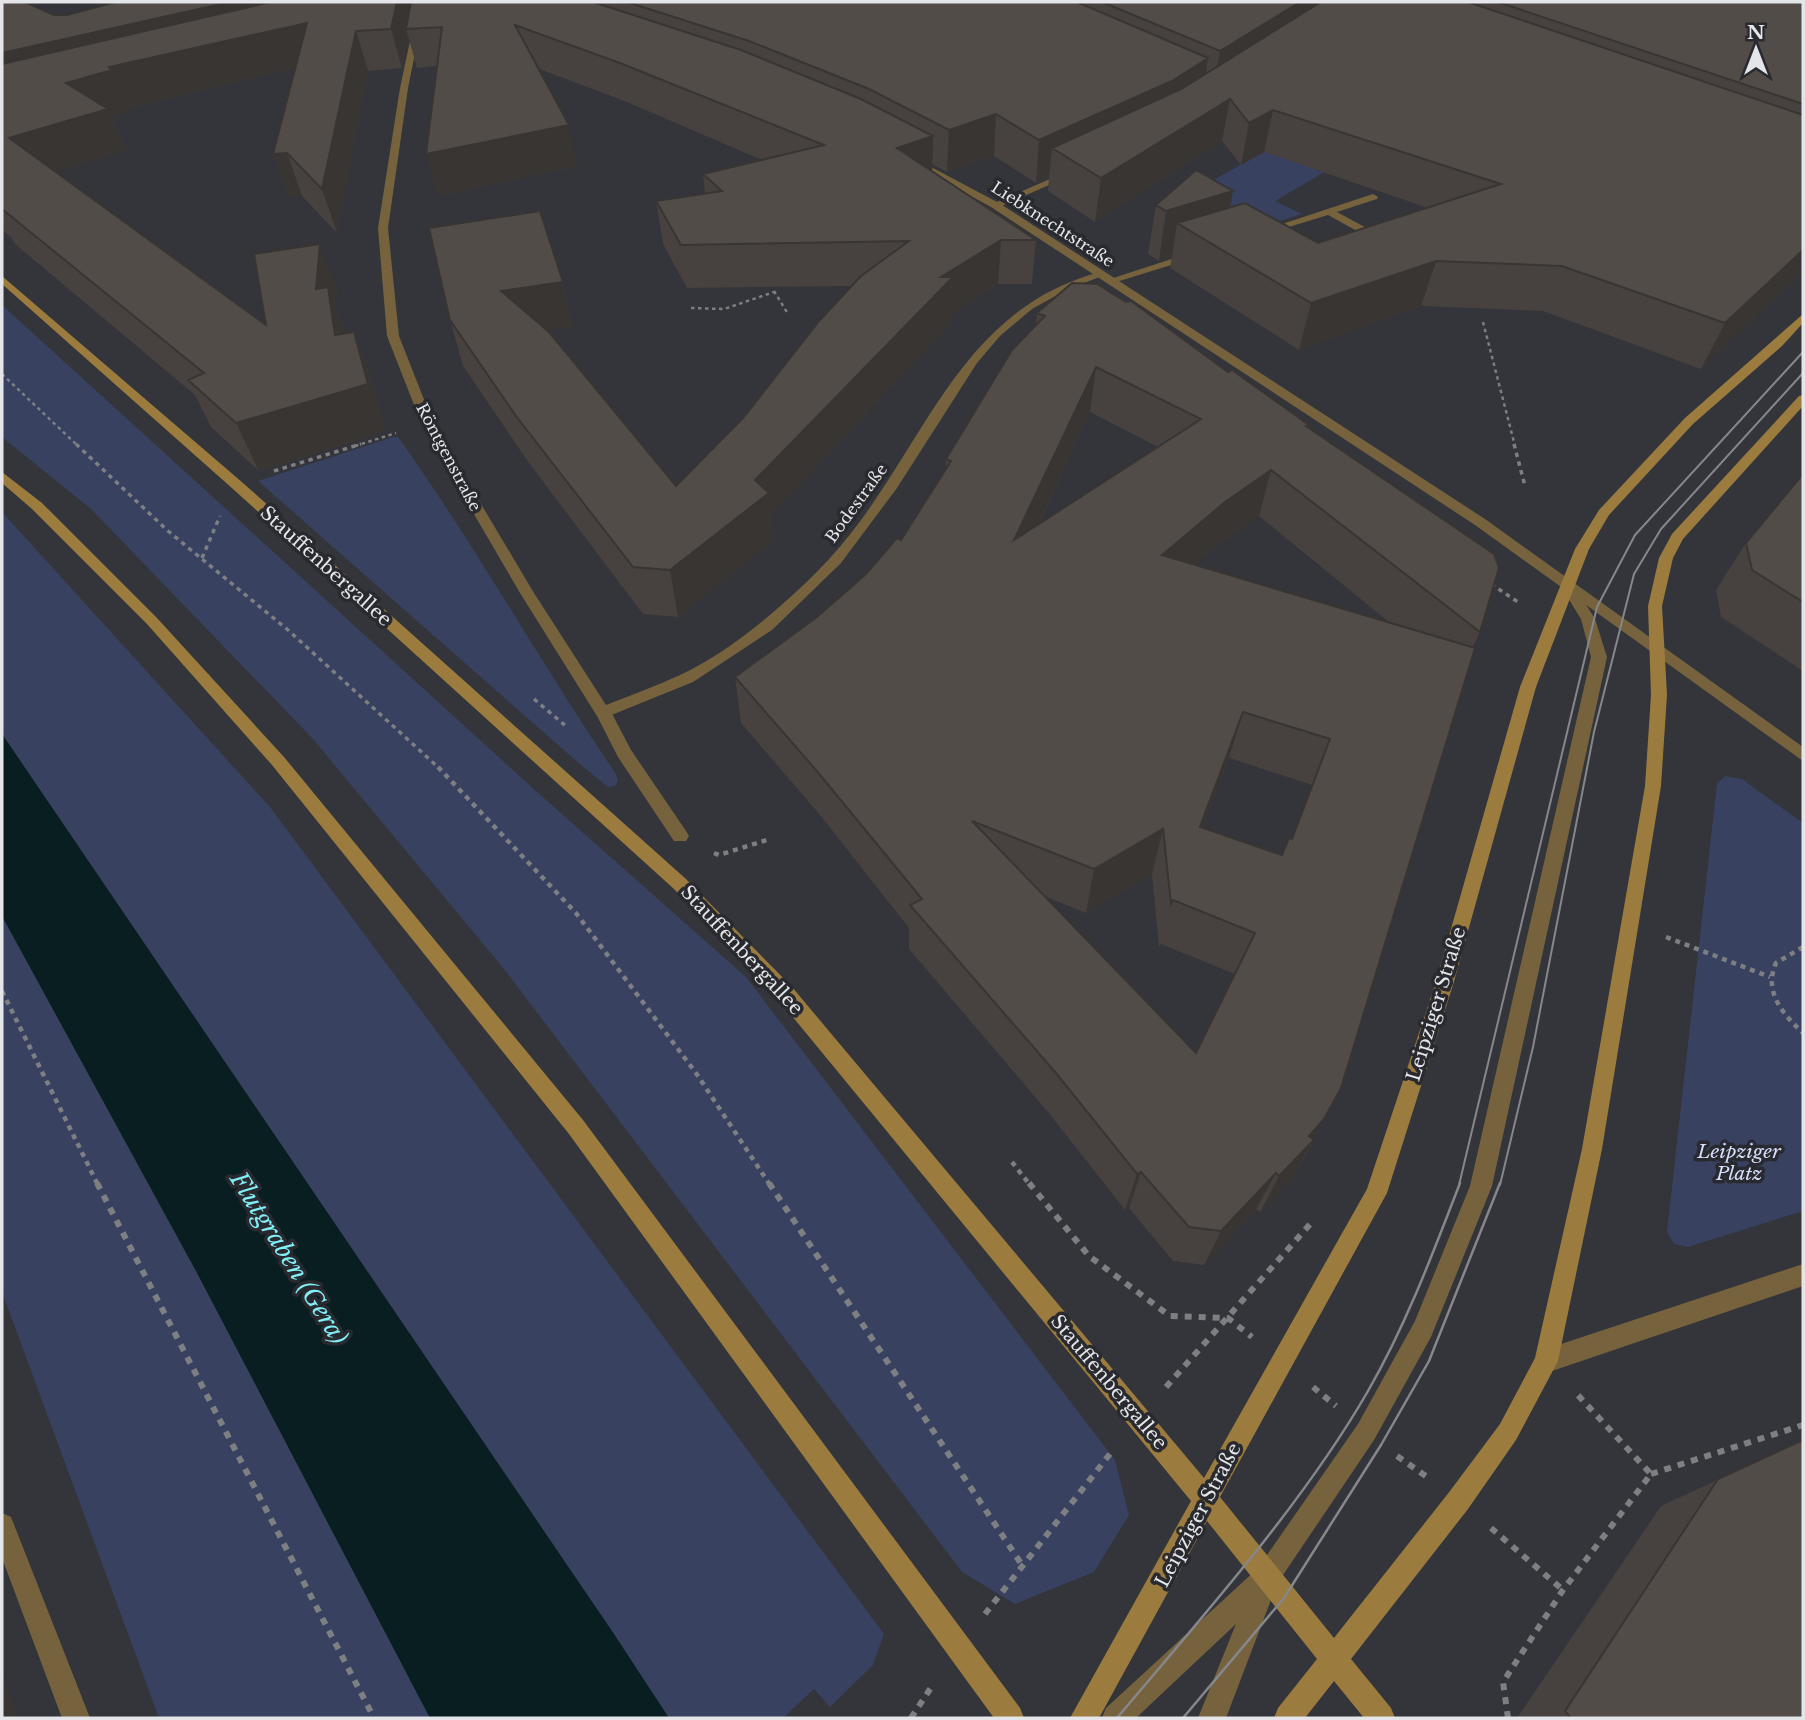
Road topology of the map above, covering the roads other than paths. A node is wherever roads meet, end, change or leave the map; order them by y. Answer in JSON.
{"nodes":[{"id":1,"x":429,"y":24,"type":"edge"},
{"id":2,"x":899,"y":153,"type":"edge"},
{"id":3,"x":1084,"y":167,"type":"edge"},
{"id":4,"x":1373,"y":197,"type":"dead end"},
{"id":5,"x":995,"y":205,"type":"junction"},
{"id":6,"x":1329,"y":211,"type":"junction"},
{"id":7,"x":1254,"y":235,"type":"edge"},
{"id":8,"x":1204,"y":251,"type":"edge"},
{"id":9,"x":1371,"y":253,"type":"edge"},
{"id":10,"x":1105,"y":278,"type":"junction"},
{"id":11,"x":2,"y":279,"type":"edge"},
{"id":12,"x":1803,"y":317,"type":"edge"},
{"id":13,"x":1803,"y":399,"type":"edge"},
{"id":14,"x":2,"y":476,"type":"edge"},
{"id":15,"x":1567,"y":585,"type":"junction"},
{"id":16,"x":1656,"y":650,"type":"junction"},
{"id":17,"x":603,"y":712,"type":"junction"},
{"id":18,"x":1803,"y":755,"type":"edge"},
{"id":19,"x":680,"y":836,"type":"road end"},
{"id":20,"x":1803,"y":1275,"type":"edge"},
{"id":21,"x":1546,"y":1361,"type":"junction"},
{"id":22,"x":1207,"y":1502,"type":"junction"},
{"id":23,"x":2,"y":1526,"type":"edge"},
{"id":24,"x":1267,"y":1577,"type":"junction"},
{"id":25,"x":1335,"y":1660,"type":"junction"},
{"id":26,"x":76,"y":1718,"type":"edge"},
{"id":27,"x":1010,"y":1718,"type":"edge"},
{"id":28,"x":1084,"y":1718,"type":"edge"},
{"id":29,"x":1116,"y":1718,"type":"edge"},
{"id":30,"x":1212,"y":1718,"type":"edge"},
{"id":31,"x":1288,"y":1718,"type":"edge"},
{"id":32,"x":1381,"y":1718,"type":"edge"}],
"edges":[{"from":1,"to":17,"type":"street","name":"Röntgenstraße"},
{"from":2,"to":5,"type":"street","name":"Liebknechtstraße"},
{"from":3,"to":5,"type":"street"},
{"from":4,"to":6,"type":"street"},
{"from":5,"to":10,"type":"street","name":"Liebknechtstraße"},
{"from":6,"to":7,"type":"street"},
{"from":6,"to":9,"type":"street"},
{"from":8,"to":10,"type":"street","name":"Bodestraße"},
{"from":10,"to":15,"type":"street","name":"Liebknechtstraße"},
{"from":10,"to":17,"type":"street","name":"Bodestraße"},
{"from":11,"to":22,"type":"main road","name":"Stauffenbergallee"},
{"from":12,"to":15,"type":"main road","name":"Leipziger Straße"},
{"from":13,"to":16,"type":"main road"},
{"from":14,"to":27,"type":"main road"},
{"from":15,"to":16,"type":"street"},
{"from":15,"to":22,"type":"main road","name":"Leipziger Straße"},
{"from":15,"to":24,"type":"street"},
{"from":16,"to":18,"type":"street"},
{"from":16,"to":21,"type":"main road"},
{"from":17,"to":19,"type":"street","name":"Röntgenstraße"},
{"from":20,"to":21,"type":"street"},
{"from":21,"to":25,"type":"main road"},
{"from":22,"to":24,"type":"main road","name":"Stauffenbergallee"},
{"from":22,"to":28,"type":"main road","name":"Leipziger Straße"},
{"from":23,"to":26,"type":"street"},
{"from":24,"to":25,"type":"main road","name":"Stauffenbergallee"},
{"from":24,"to":29,"type":"street"},
{"from":24,"to":30,"type":"street"},
{"from":25,"to":31,"type":"main road"},
{"from":25,"to":32,"type":"main road","name":"Stauffenbergallee"}]}
